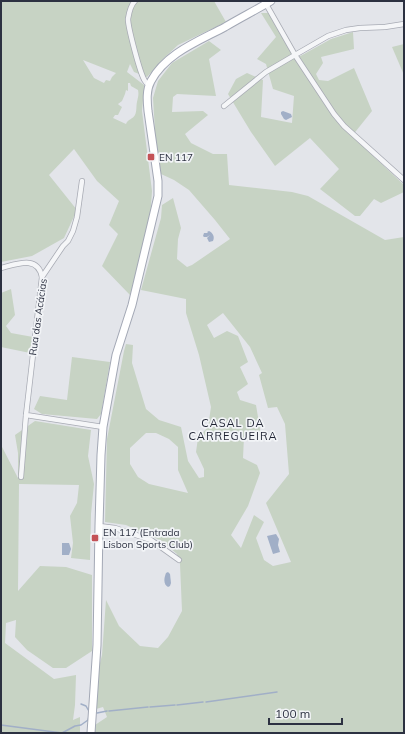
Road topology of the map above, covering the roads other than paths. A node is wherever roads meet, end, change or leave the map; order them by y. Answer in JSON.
{"nodes":[{"id":1,"x":135,"y":1,"type":"edge"},
{"id":2,"x":268,"y":3,"type":"edge"},
{"id":3,"x":404,"y":24,"type":"edge"},
{"id":4,"x":295,"y":55,"type":"junction"},
{"id":5,"x":149,"y":85,"type":"junction"},
{"id":6,"x":224,"y":106,"type":"dead end"},
{"id":7,"x":404,"y":180,"type":"edge"},
{"id":8,"x":82,"y":181,"type":"dead end"},
{"id":9,"x":1,"y":268,"type":"edge"},
{"id":10,"x":42,"y":277,"type":"junction"},
{"id":11,"x":26,"y":415,"type":"junction"},
{"id":12,"x":103,"y":427,"type":"junction"},
{"id":13,"x":21,"y":477,"type":"dead end"},
{"id":14,"x":99,"y":526,"type":"junction"},
{"id":15,"x":179,"y":560,"type":"dead end"},
{"id":16,"x":92,"y":733,"type":"edge"}],
"edges":[{"from":1,"to":5,"type":"street"},
{"from":2,"to":4,"type":"street"},
{"from":2,"to":5,"type":"main road"},
{"from":3,"to":4,"type":"street"},
{"from":4,"to":6,"type":"street"},
{"from":4,"to":7,"type":"street"},
{"from":5,"to":12,"type":"main road"},
{"from":8,"to":10,"type":"street","name":"Rua das Acácias"},
{"from":9,"to":10,"type":"street"},
{"from":10,"to":11,"type":"street","name":"Rua das Acácias"},
{"from":11,"to":12,"type":"street"},
{"from":11,"to":13,"type":"street","name":"Rua das Acácias"},
{"from":12,"to":14,"type":"main road"},
{"from":14,"to":15,"type":"street"},
{"from":14,"to":16,"type":"main road"}]}
